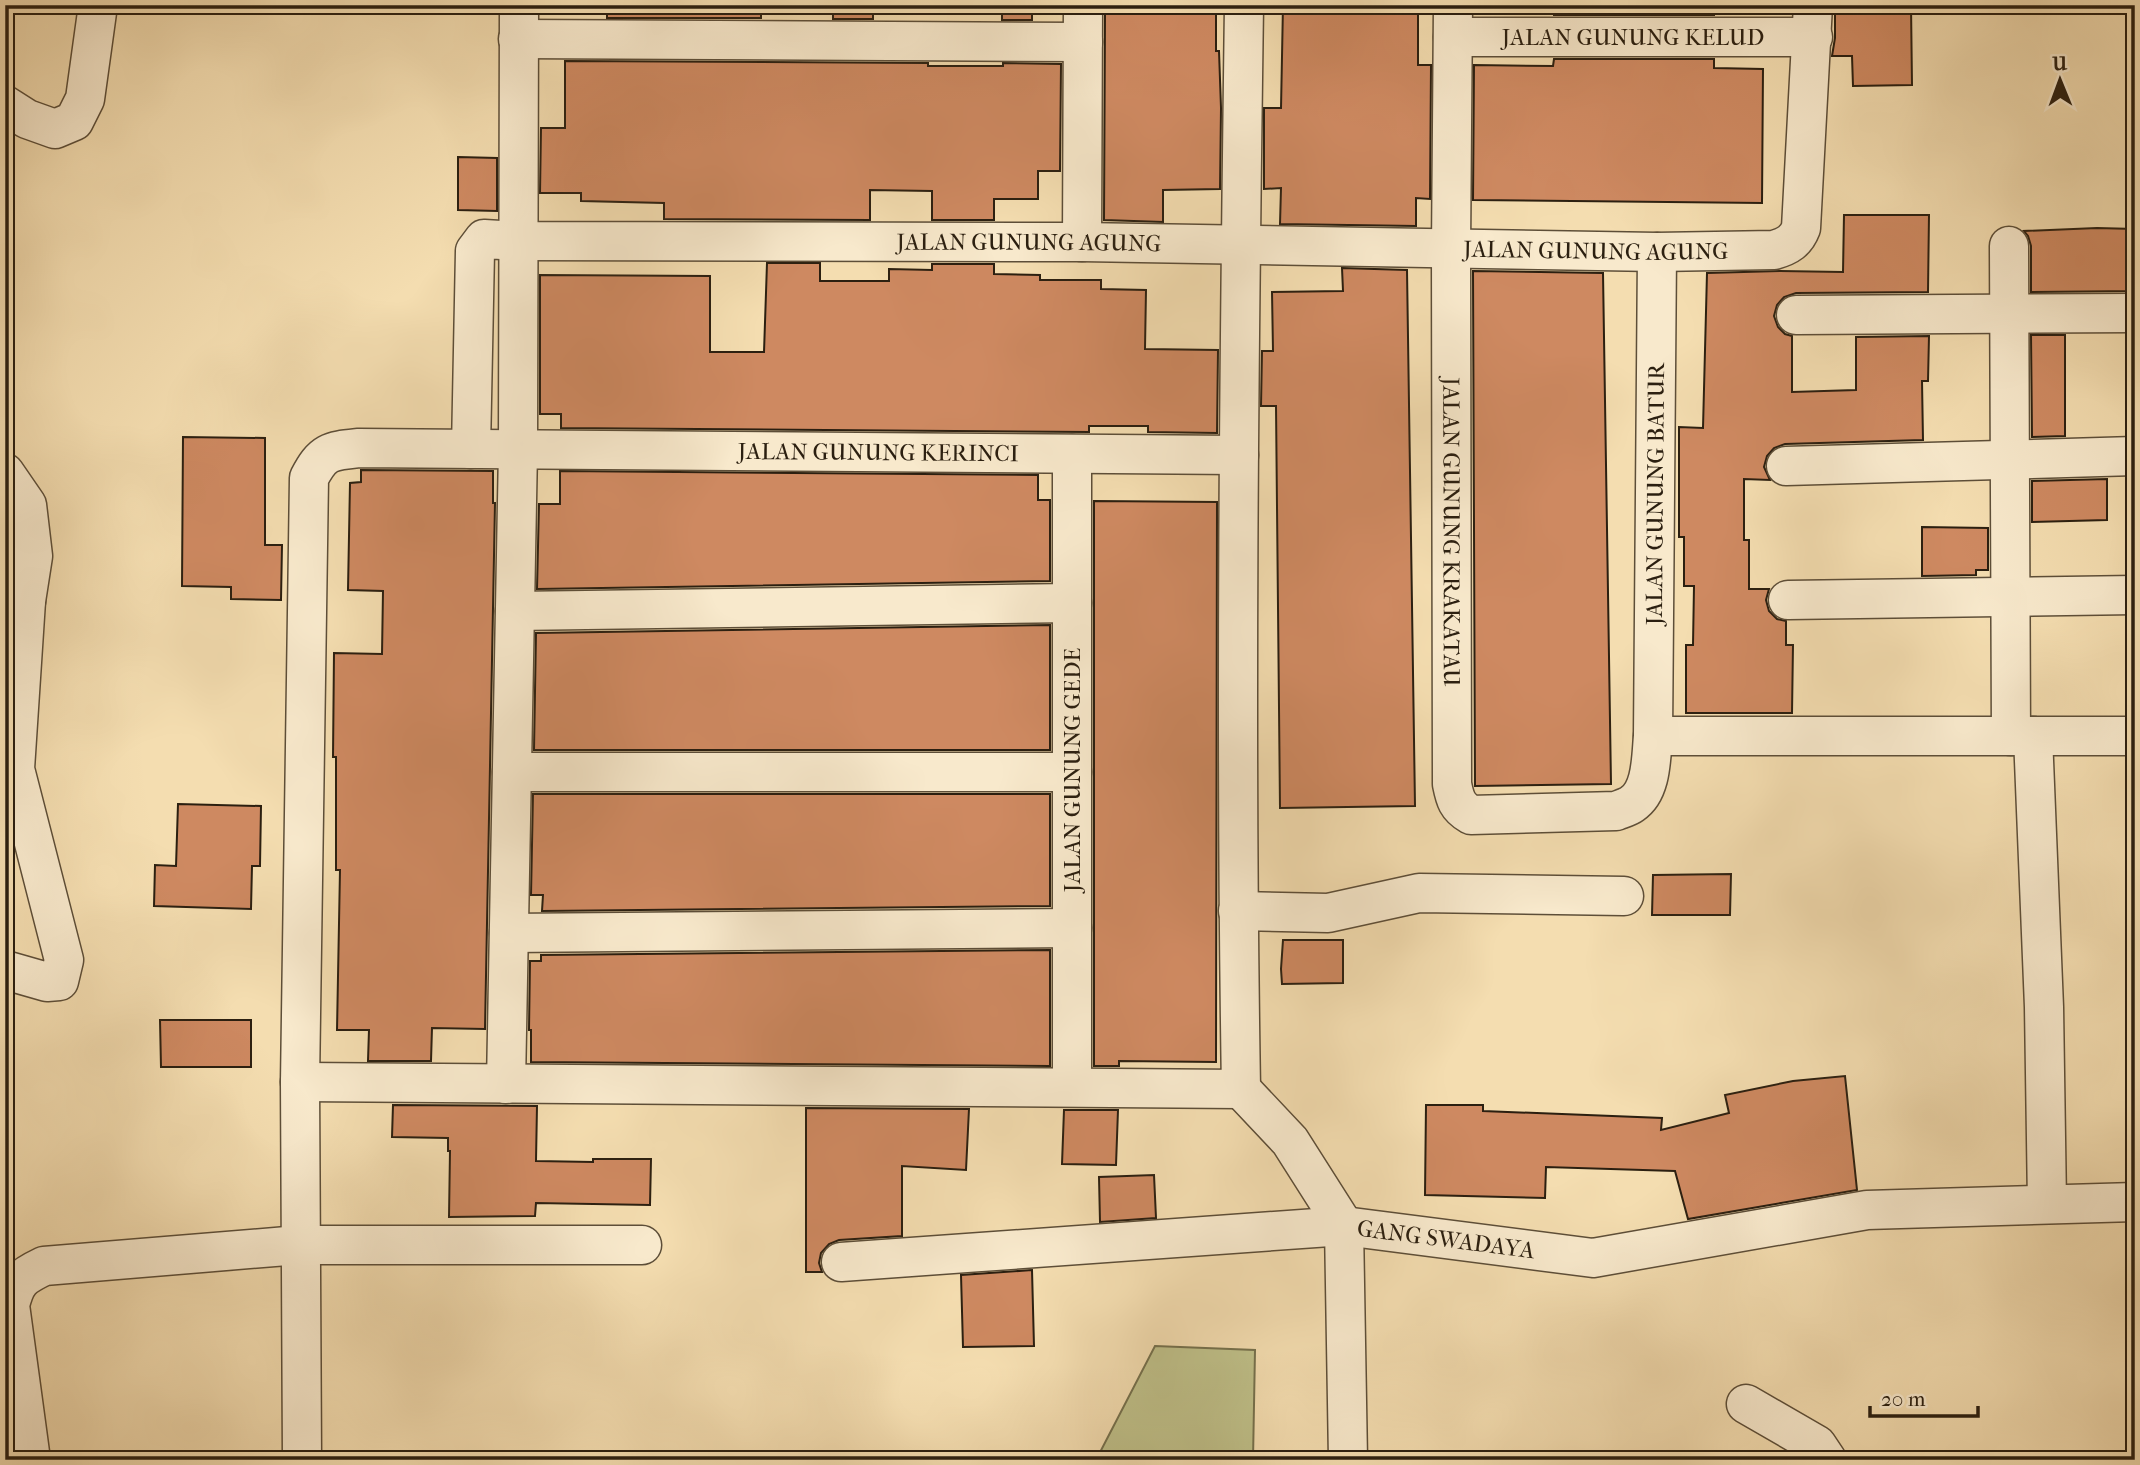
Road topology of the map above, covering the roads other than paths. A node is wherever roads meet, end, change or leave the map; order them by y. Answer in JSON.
{"nodes":[{"id":1,"x":98,"y":5,"type":"edge"},
{"id":2,"x":1244,"y":5,"type":"edge"},
{"id":3,"x":1453,"y":21,"type":"edge"},
{"id":4,"x":1813,"y":21,"type":"edge"},
{"id":5,"x":519,"y":22,"type":"edge"},
{"id":6,"x":1083,"y":23,"type":"edge"},
{"id":7,"x":5,"y":105,"type":"edge"},
{"id":8,"x":520,"y":241,"type":"junction"},
{"id":9,"x":1082,"y":243,"type":"junction"},
{"id":10,"x":1241,"y":245,"type":"junction"},
{"id":11,"x":2009,"y":246,"type":"dead end"},
{"id":12,"x":1451,"y":249,"type":"junction"},
{"id":13,"x":1657,"y":252,"type":"junction"},
{"id":14,"x":2009,"y":313,"type":"junction"},
{"id":15,"x":2135,"y":313,"type":"edge"},
{"id":16,"x":1796,"y":315,"type":"dead end"},
{"id":17,"x":471,"y":449,"type":"junction"},
{"id":18,"x":518,"y":449,"type":"junction"},
{"id":19,"x":1072,"y":454,"type":"junction"},
{"id":20,"x":1239,"y":455,"type":"junction"},
{"id":21,"x":2135,"y":456,"type":"edge"},
{"id":22,"x":2010,"y":460,"type":"junction"},
{"id":23,"x":1786,"y":466,"type":"dead end"},
{"id":24,"x":5,"y":473,"type":"edge"},
{"id":25,"x":2135,"y":595,"type":"edge"},
{"id":26,"x":2010,"y":597,"type":"junction"},
{"id":27,"x":16,"y":599,"type":"edge"},
{"id":28,"x":1788,"y":600,"type":"dead end"},
{"id":29,"x":1072,"y":603,"type":"junction"},
{"id":30,"x":514,"y":611,"type":"junction"},
{"id":31,"x":1653,"y":736,"type":"junction"},
{"id":32,"x":2022,"y":736,"type":"junction"},
{"id":33,"x":2135,"y":736,"type":"edge"},
{"id":34,"x":10,"y":768,"type":"edge"},
{"id":35,"x":512,"y":772,"type":"junction"},
{"id":36,"x":1072,"y":772,"type":"junction"},
{"id":37,"x":1625,"y":896,"type":"dead end"},
{"id":38,"x":1238,"y":911,"type":"junction"},
{"id":39,"x":1072,"y":928,"type":"junction"},
{"id":40,"x":509,"y":933,"type":"junction"},
{"id":41,"x":5,"y":971,"type":"edge"},
{"id":42,"x":300,"y":1082,"type":"junction"},
{"id":43,"x":506,"y":1084,"type":"junction"},
{"id":44,"x":1072,"y":1087,"type":"junction"},
{"id":45,"x":1241,"y":1088,"type":"junction"},
{"id":46,"x":2135,"y":1202,"type":"edge"},
{"id":47,"x":2047,"y":1205,"type":"junction"},
{"id":48,"x":1344,"y":1226,"type":"junction"},
{"id":49,"x":299,"y":1245,"type":"junction"},
{"id":50,"x":642,"y":1245,"type":"dead end"},
{"id":51,"x":841,"y":1262,"type":"dead end"},
{"id":52,"x":1746,"y":1404,"type":"dead end"},
{"id":53,"x":28,"y":1459,"type":"edge"},
{"id":54,"x":302,"y":1460,"type":"edge"},
{"id":55,"x":1348,"y":1460,"type":"edge"},
{"id":56,"x":1827,"y":1460,"type":"edge"}],
"edges":[{"from":1,"to":7,"type":"street"},
{"from":2,"to":10,"type":"street"},
{"from":3,"to":4,"type":"street","name":"JALAN GUNUNG KELUD"},
{"from":3,"to":12,"type":"street","name":"JALAN GUNUNG KRAKATAU"},
{"from":4,"to":13,"type":"street","name":"JALAN GUNUNG AGUNG"},
{"from":5,"to":6,"type":"street"},
{"from":5,"to":8,"type":"street"},
{"from":6,"to":9,"type":"street"},
{"from":8,"to":9,"type":"street","name":"JALAN GUNUNG AGUNG"},
{"from":8,"to":17,"type":"street","name":"JALAN GUNUNG AGUNG"},
{"from":8,"to":18,"type":"street"},
{"from":9,"to":10,"type":"street","name":"JALAN GUNUNG AGUNG"},
{"from":10,"to":12,"type":"street","name":"JALAN GUNUNG AGUNG"},
{"from":10,"to":20,"type":"street"},
{"from":11,"to":14,"type":"street"},
{"from":12,"to":13,"type":"street","name":"JALAN GUNUNG AGUNG"},
{"from":12,"to":31,"type":"street","name":"JALAN GUNUNG KRAKATAU"},
{"from":13,"to":31,"type":"street","name":"JALAN GUNUNG BATUR"},
{"from":14,"to":15,"type":"street"},
{"from":14,"to":16,"type":"street"},
{"from":14,"to":22,"type":"street"},
{"from":17,"to":18,"type":"street","name":"JALAN GUNUNG KERINCI"},
{"from":17,"to":42,"type":"street","name":"JALAN GUNUNG KERINCI"},
{"from":18,"to":19,"type":"street","name":"JALAN GUNUNG KERINCI"},
{"from":18,"to":30,"type":"street"},
{"from":19,"to":20,"type":"street","name":"JALAN GUNUNG KERINCI"},
{"from":19,"to":29,"type":"street","name":"JALAN GUNUNG GEDE"},
{"from":20,"to":38,"type":"street"},
{"from":21,"to":22,"type":"street"},
{"from":22,"to":23,"type":"street"},
{"from":22,"to":26,"type":"street"},
{"from":24,"to":27,"type":"street"},
{"from":25,"to":26,"type":"street"},
{"from":26,"to":28,"type":"street"},
{"from":26,"to":32,"type":"street"},
{"from":27,"to":34,"type":"street"},
{"from":29,"to":30,"type":"street"},
{"from":29,"to":36,"type":"street","name":"JALAN GUNUNG GEDE"},
{"from":30,"to":35,"type":"street"},
{"from":31,"to":32,"type":"street"},
{"from":32,"to":33,"type":"street"},
{"from":32,"to":47,"type":"street"},
{"from":34,"to":41,"type":"street"},
{"from":35,"to":36,"type":"street"},
{"from":35,"to":40,"type":"street"},
{"from":36,"to":39,"type":"street","name":"JALAN GUNUNG GEDE"},
{"from":37,"to":38,"type":"street"},
{"from":38,"to":45,"type":"street"},
{"from":39,"to":40,"type":"street"},
{"from":39,"to":44,"type":"street","name":"JALAN GUNUNG GEDE"},
{"from":40,"to":43,"type":"street"},
{"from":42,"to":43,"type":"street"},
{"from":42,"to":49,"type":"street","name":"JALAN GUNUNG KERINCI"},
{"from":43,"to":44,"type":"street"},
{"from":44,"to":45,"type":"street"},
{"from":45,"to":48,"type":"street"},
{"from":46,"to":47,"type":"street","name":"GANG SWADAYA"},
{"from":47,"to":48,"type":"street","name":"GANG SWADAYA"},
{"from":48,"to":51,"type":"street","name":"GANG SWADAYA"},
{"from":48,"to":55,"type":"street"},
{"from":49,"to":50,"type":"street"},
{"from":49,"to":53,"type":"street"},
{"from":49,"to":54,"type":"street","name":"JALAN GUNUNG KERINCI"},
{"from":52,"to":56,"type":"street"}]}
